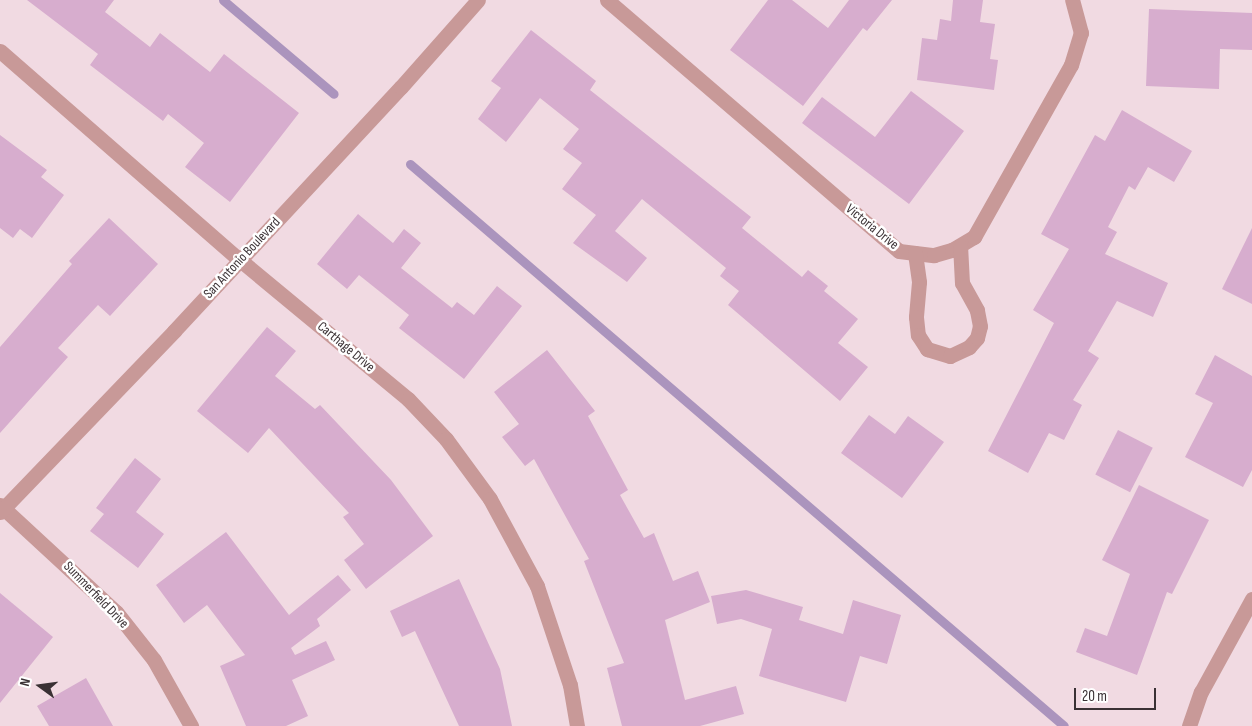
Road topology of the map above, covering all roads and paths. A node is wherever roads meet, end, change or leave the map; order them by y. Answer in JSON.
{"nodes":[{"id":1,"x":478,"y":0,"type":"edge"},
{"id":2,"x":607,"y":0,"type":"edge"},
{"id":3,"x":1072,"y":0,"type":"edge"},
{"id":4,"x":0,"y":50,"type":"edge"},
{"id":5,"x":960,"y":246,"type":"junction"},
{"id":6,"x":915,"y":253,"type":"junction"},
{"id":7,"x":240,"y":260,"type":"junction"},
{"id":8,"x":1,"y":508,"type":"edge"},
{"id":9,"x":1252,"y":599,"type":"edge"},
{"id":10,"x":191,"y":726,"type":"edge"},
{"id":11,"x":577,"y":726,"type":"edge"},
{"id":12,"x":1189,"y":726,"type":"edge"}],
"edges":[{"from":1,"to":7,"type":"street","name":"San Antonio Boulevard"},
{"from":2,"to":6,"type":"street","name":"Victoria Drive"},
{"from":3,"to":5,"type":"street","name":"Victoria Drive"},
{"from":4,"to":7,"type":"street","name":"Carthage Drive"},
{"from":5,"to":6,"type":"street","name":"Victoria Drive"},
{"from":5,"to":6,"type":"street"},
{"from":7,"to":8,"type":"street","name":"San Antonio Boulevard"},
{"from":7,"to":11,"type":"street","name":"Carthage Drive"},
{"from":8,"to":10,"type":"street","name":"Summerfield Drive"},
{"from":9,"to":12,"type":"street"}]}
